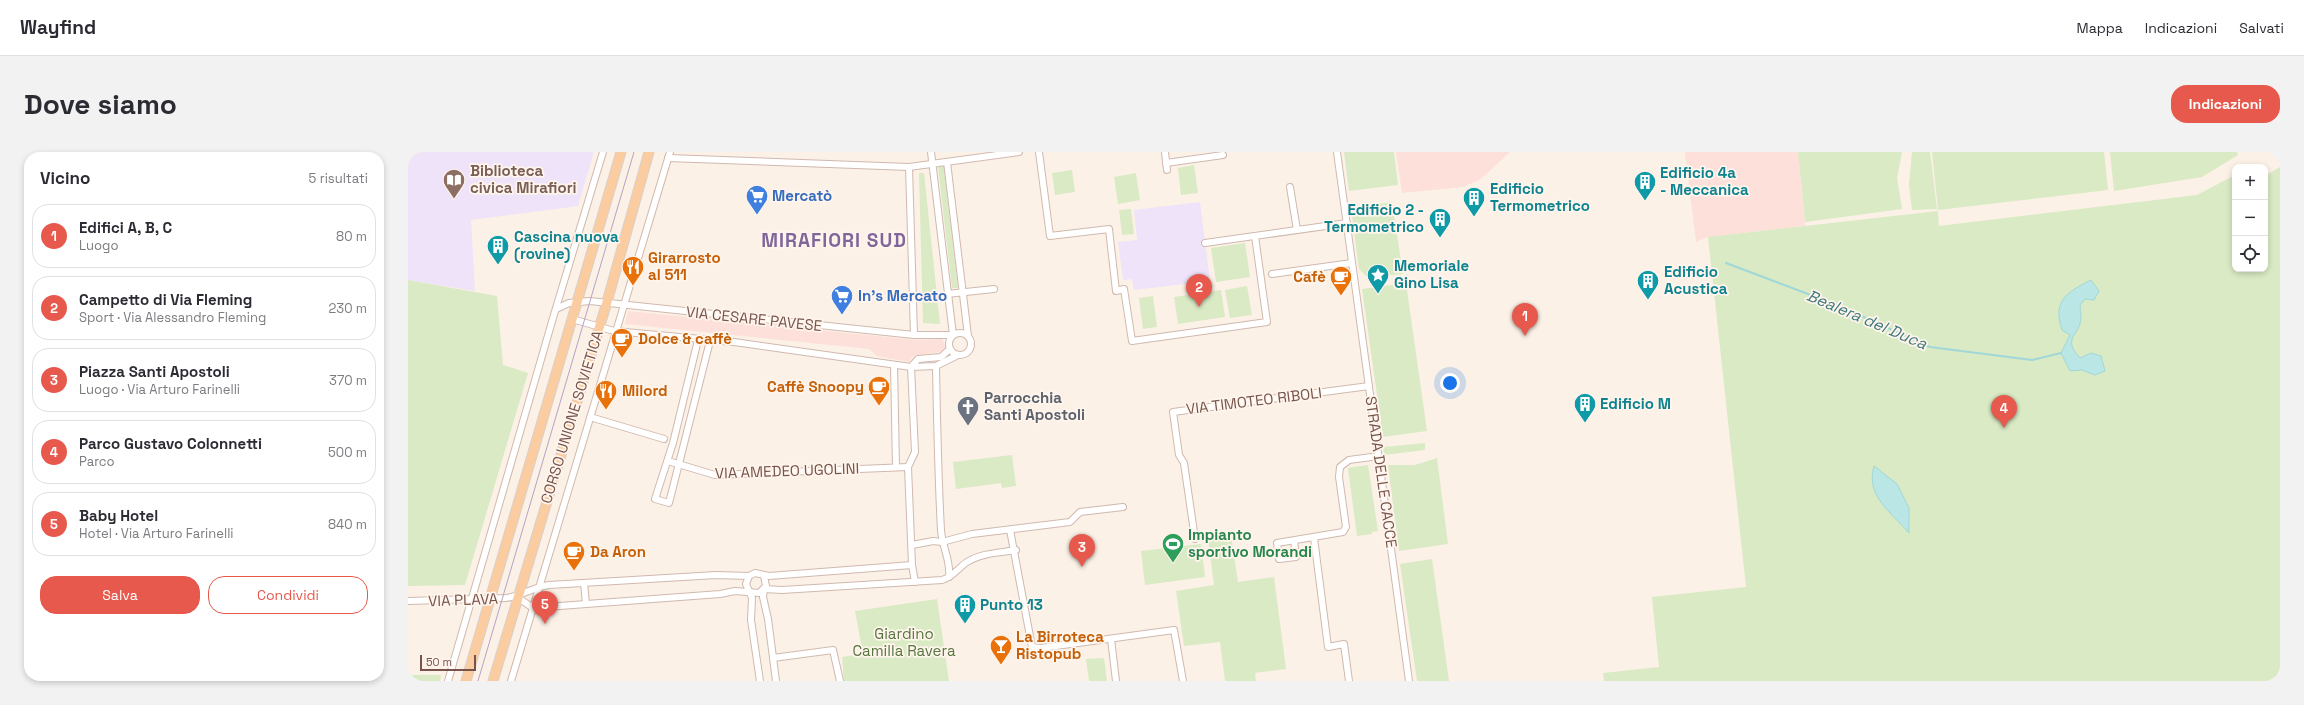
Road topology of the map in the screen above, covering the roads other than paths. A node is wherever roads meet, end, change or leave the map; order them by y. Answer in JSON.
{"nodes":[{"id":1,"x":603,"y":152,"type":"edge"},
{"id":2,"x":621,"y":152,"type":"edge"},
{"id":3,"x":649,"y":152,"type":"edge"},
{"id":4,"x":931,"y":152,"type":"edge"},
{"id":5,"x":1019,"y":152,"type":"edge"},
{"id":6,"x":1038,"y":152,"type":"edge"},
{"id":7,"x":1165,"y":152,"type":"edge"},
{"id":8,"x":1338,"y":152,"type":"edge"},
{"id":9,"x":669,"y":155,"type":"edge"},
{"id":10,"x":1223,"y":155,"type":"dead end"},
{"id":11,"x":947,"y":162,"type":"junction"},
{"id":12,"x":1166,"y":163,"type":"junction"},
{"id":13,"x":932,"y":164,"type":"junction"},
{"id":14,"x":909,"y":167,"type":"junction"},
{"id":15,"x":1167,"y":170,"type":"dead end"},
{"id":16,"x":1290,"y":187,"type":"dead end"},
{"id":17,"x":1347,"y":223,"type":"junction"},
{"id":18,"x":1297,"y":230,"type":"junction"},
{"id":19,"x":1256,"y":236,"type":"junction"},
{"id":20,"x":1205,"y":244,"type":"dead end"},
{"id":21,"x":1352,"y":263,"type":"junction"},
{"id":22,"x":1272,"y":274,"type":"dead end"},
{"id":23,"x":994,"y":289,"type":"dead end"},
{"id":24,"x":962,"y":292,"type":"junction"},
{"id":25,"x":947,"y":294,"type":"junction"},
{"id":26,"x":577,"y":302,"type":"junction"},
{"id":27,"x":608,"y":302,"type":"junction"},
{"id":28,"x":622,"y":305,"type":"junction"},
{"id":29,"x":556,"y":309,"type":"junction"},
{"id":30,"x":572,"y":319,"type":"junction"},
{"id":31,"x":600,"y":327,"type":"junction"},
{"id":32,"x":614,"y":331,"type":"junction"},
{"id":33,"x":914,"y":335,"type":"junction"},
{"id":34,"x":953,"y":335,"type":"junction"},
{"id":35,"x":968,"y":336,"type":"junction"},
{"id":36,"x":698,"y":340,"type":"junction"},
{"id":37,"x":710,"y":341,"type":"junction"},
{"id":38,"x":950,"y":349,"type":"junction"},
{"id":39,"x":958,"y":355,"type":"junction"},
{"id":40,"x":894,"y":365,"type":"junction"},
{"id":41,"x":936,"y":366,"type":"junction"},
{"id":42,"x":911,"y":367,"type":"junction"},
{"id":43,"x":1369,"y":386,"type":"junction"},
{"id":44,"x":590,"y":417,"type":"junction"},
{"id":45,"x":664,"y":439,"type":"dead end"},
{"id":46,"x":1379,"y":456,"type":"junction"},
{"id":47,"x":668,"y":461,"type":"junction"},
{"id":48,"x":680,"y":465,"type":"junction"},
{"id":49,"x":896,"y":467,"type":"junction"},
{"id":50,"x":908,"y":467,"type":"junction"},
{"id":51,"x":1123,"y":507,"type":"dead end"},
{"id":52,"x":1010,"y":530,"type":"junction"},
{"id":53,"x":1314,"y":538,"type":"junction"},
{"id":54,"x":1195,"y":539,"type":"dead end"},
{"id":55,"x":1294,"y":540,"type":"dead end"},
{"id":56,"x":942,"y":542,"type":"junction"},
{"id":57,"x":912,"y":545,"type":"junction"},
{"id":58,"x":1016,"y":550,"type":"junction"},
{"id":59,"x":912,"y":565,"type":"junction"},
{"id":60,"x":749,"y":576,"type":"junction"},
{"id":61,"x":764,"y":576,"type":"junction"},
{"id":62,"x":949,"y":577,"type":"junction"},
{"id":63,"x":915,"y":582,"type":"junction"},
{"id":64,"x":584,"y":583,"type":"junction"},
{"id":65,"x":539,"y":586,"type":"junction"},
{"id":66,"x":764,"y":589,"type":"junction"},
{"id":67,"x":749,"y":591,"type":"junction"},
{"id":68,"x":517,"y":597,"type":"junction"},
{"id":69,"x":472,"y":600,"type":"junction"},
{"id":70,"x":490,"y":600,"type":"junction"},
{"id":71,"x":408,"y":601,"type":"edge"},
{"id":72,"x":586,"y":604,"type":"junction"},
{"id":73,"x":533,"y":608,"type":"junction"},
{"id":74,"x":1111,"y":639,"type":"junction"},
{"id":75,"x":773,"y":658,"type":"junction"},
{"id":76,"x":448,"y":681,"type":"edge"},
{"id":77,"x":466,"y":681,"type":"edge"},
{"id":78,"x":493,"y":681,"type":"edge"},
{"id":79,"x":511,"y":681,"type":"edge"},
{"id":80,"x":760,"y":681,"type":"edge"},
{"id":81,"x":776,"y":681,"type":"edge"},
{"id":82,"x":840,"y":681,"type":"edge"},
{"id":83,"x":1116,"y":681,"type":"edge"},
{"id":84,"x":1183,"y":681,"type":"edge"},
{"id":85,"x":1349,"y":681,"type":"edge"},
{"id":86,"x":1409,"y":681,"type":"edge"}],
"edges":[{"from":1,"to":29,"type":"street"},
{"from":2,"to":26,"type":"main road","name":"CORSO UNIONE SOVIETICA"},
{"from":3,"to":27,"type":"main road","name":"CORSO UNIONE SOVIETICA"},
{"from":4,"to":13,"type":"street"},
{"from":5,"to":11,"type":"street","name":"CORSO UNIONE SOVIETICA"},
{"from":6,"to":19,"type":"street"},
{"from":7,"to":12,"type":"street"},
{"from":8,"to":17,"type":"street","name":"STRADA DELLE CACCE"},
{"from":9,"to":14,"type":"street","name":"CORSO UNIONE SOVIETICA"},
{"from":9,"to":28,"type":"street","name":"CORSO UNIONE SOVIETICA"},
{"from":10,"to":12,"type":"street"},
{"from":11,"to":13,"type":"street","name":"CORSO UNIONE SOVIETICA"},
{"from":11,"to":24,"type":"street"},
{"from":12,"to":15,"type":"street"},
{"from":13,"to":14,"type":"street","name":"CORSO UNIONE SOVIETICA"},
{"from":13,"to":25,"type":"street"},
{"from":14,"to":33,"type":"street"},
{"from":16,"to":18,"type":"street"},
{"from":17,"to":18,"type":"street"},
{"from":17,"to":21,"type":"street","name":"STRADA DELLE CACCE"},
{"from":18,"to":19,"type":"street"},
{"from":19,"to":20,"type":"street"},
{"from":21,"to":22,"type":"street"},
{"from":21,"to":43,"type":"street","name":"STRADA DELLE CACCE"},
{"from":23,"to":24,"type":"street"},
{"from":24,"to":25,"type":"street"},
{"from":24,"to":35,"type":"street"},
{"from":25,"to":34,"type":"street"},
{"from":26,"to":27,"type":"street","name":"VIA CESARE PAVESE"},
{"from":26,"to":29,"type":"street","name":"VIA CESARE PAVESE"},
{"from":26,"to":30,"type":"main road","name":"CORSO UNIONE SOVIETICA"},
{"from":27,"to":28,"type":"street","name":"VIA CESARE PAVESE"},
{"from":27,"to":31,"type":"main road","name":"CORSO UNIONE SOVIETICA"},
{"from":28,"to":32,"type":"street","name":"CORSO UNIONE SOVIETICA"},
{"from":28,"to":33,"type":"street","name":"VIA CESARE PAVESE"},
{"from":29,"to":69,"type":"street"},
{"from":30,"to":31,"type":"street","name":"VIA CESARE PAVESE"},
{"from":30,"to":70,"type":"main road","name":"CORSO UNIONE SOVIETICA"},
{"from":31,"to":32,"type":"street","name":"VIA CESARE PAVESE"},
{"from":31,"to":68,"type":"main road","name":"CORSO UNIONE SOVIETICA"},
{"from":32,"to":36,"type":"street","name":"VIA CESARE PAVESE"},
{"from":32,"to":44,"type":"street","name":"CORSO UNIONE SOVIETICA"},
{"from":33,"to":34,"type":"street","name":"VIA CESARE PAVESE"},
{"from":34,"to":35,"type":"street"},
{"from":34,"to":38,"type":"street"},
{"from":35,"to":39,"type":"street"},
{"from":36,"to":37,"type":"street","name":"VIA CESARE PAVESE"},
{"from":36,"to":47,"type":"street"},
{"from":37,"to":40,"type":"street","name":"VIA CESARE PAVESE"},
{"from":37,"to":48,"type":"street"},
{"from":38,"to":39,"type":"street"},
{"from":38,"to":42,"type":"street"},
{"from":39,"to":41,"type":"street","name":"VIA CESARE PAVESE"},
{"from":40,"to":42,"type":"street","name":"VIA CESARE PAVESE"},
{"from":40,"to":49,"type":"street"},
{"from":41,"to":42,"type":"street","name":"VIA CESARE PAVESE"},
{"from":41,"to":56,"type":"street"},
{"from":42,"to":50,"type":"street"},
{"from":43,"to":46,"type":"street","name":"STRADA DELLE CACCE"},
{"from":43,"to":54,"type":"street","name":"VIA TIMOTEO RIBOLI"},
{"from":44,"to":45,"type":"street","name":"CORSO UNIONE SOVIETICA"},
{"from":44,"to":65,"type":"street","name":"CORSO UNIONE SOVIETICA"},
{"from":46,"to":53,"type":"street"},
{"from":46,"to":86,"type":"street","name":"STRADA DELLE CACCE"},
{"from":47,"to":48,"type":"street","name":"VIA AMEDEO UGOLINI"},
{"from":47,"to":48,"type":"street"},
{"from":48,"to":49,"type":"street","name":"VIA AMEDEO UGOLINI"},
{"from":49,"to":50,"type":"street","name":"VIA AMEDEO UGOLINI"},
{"from":50,"to":57,"type":"street"},
{"from":51,"to":52,"type":"street"},
{"from":52,"to":56,"type":"street"},
{"from":52,"to":58,"type":"street"},
{"from":53,"to":55,"type":"street"},
{"from":53,"to":85,"type":"street"},
{"from":56,"to":57,"type":"street"},
{"from":56,"to":62,"type":"street"},
{"from":57,"to":59,"type":"street"},
{"from":58,"to":62,"type":"street"},
{"from":58,"to":74,"type":"street"},
{"from":59,"to":61,"type":"street"},
{"from":59,"to":63,"type":"street"},
{"from":60,"to":61,"type":"street"},
{"from":60,"to":64,"type":"street"},
{"from":60,"to":67,"type":"street"},
{"from":61,"to":66,"type":"street"},
{"from":62,"to":63,"type":"street"},
{"from":63,"to":66,"type":"street"},
{"from":64,"to":65,"type":"street"},
{"from":64,"to":72,"type":"street"},
{"from":65,"to":68,"type":"street"},
{"from":65,"to":73,"type":"street","name":"CORSO UNIONE SOVIETICA"},
{"from":66,"to":67,"type":"street"},
{"from":66,"to":75,"type":"street"},
{"from":67,"to":72,"type":"street"},
{"from":67,"to":80,"type":"street"},
{"from":68,"to":70,"type":"street","name":"VIA PLAVA"},
{"from":68,"to":73,"type":"street"},
{"from":68,"to":78,"type":"main road","name":"CORSO UNIONE SOVIETICA"},
{"from":69,"to":70,"type":"street","name":"VIA PLAVA"},
{"from":69,"to":71,"type":"street","name":"VIA PLAVA"},
{"from":69,"to":76,"type":"street"},
{"from":70,"to":77,"type":"main road","name":"CORSO UNIONE SOVIETICA"},
{"from":72,"to":73,"type":"street"},
{"from":73,"to":79,"type":"street","name":"CORSO UNIONE SOVIETICA"},
{"from":74,"to":83,"type":"street"},
{"from":74,"to":84,"type":"street"},
{"from":75,"to":81,"type":"street"},
{"from":75,"to":82,"type":"street"}]}
